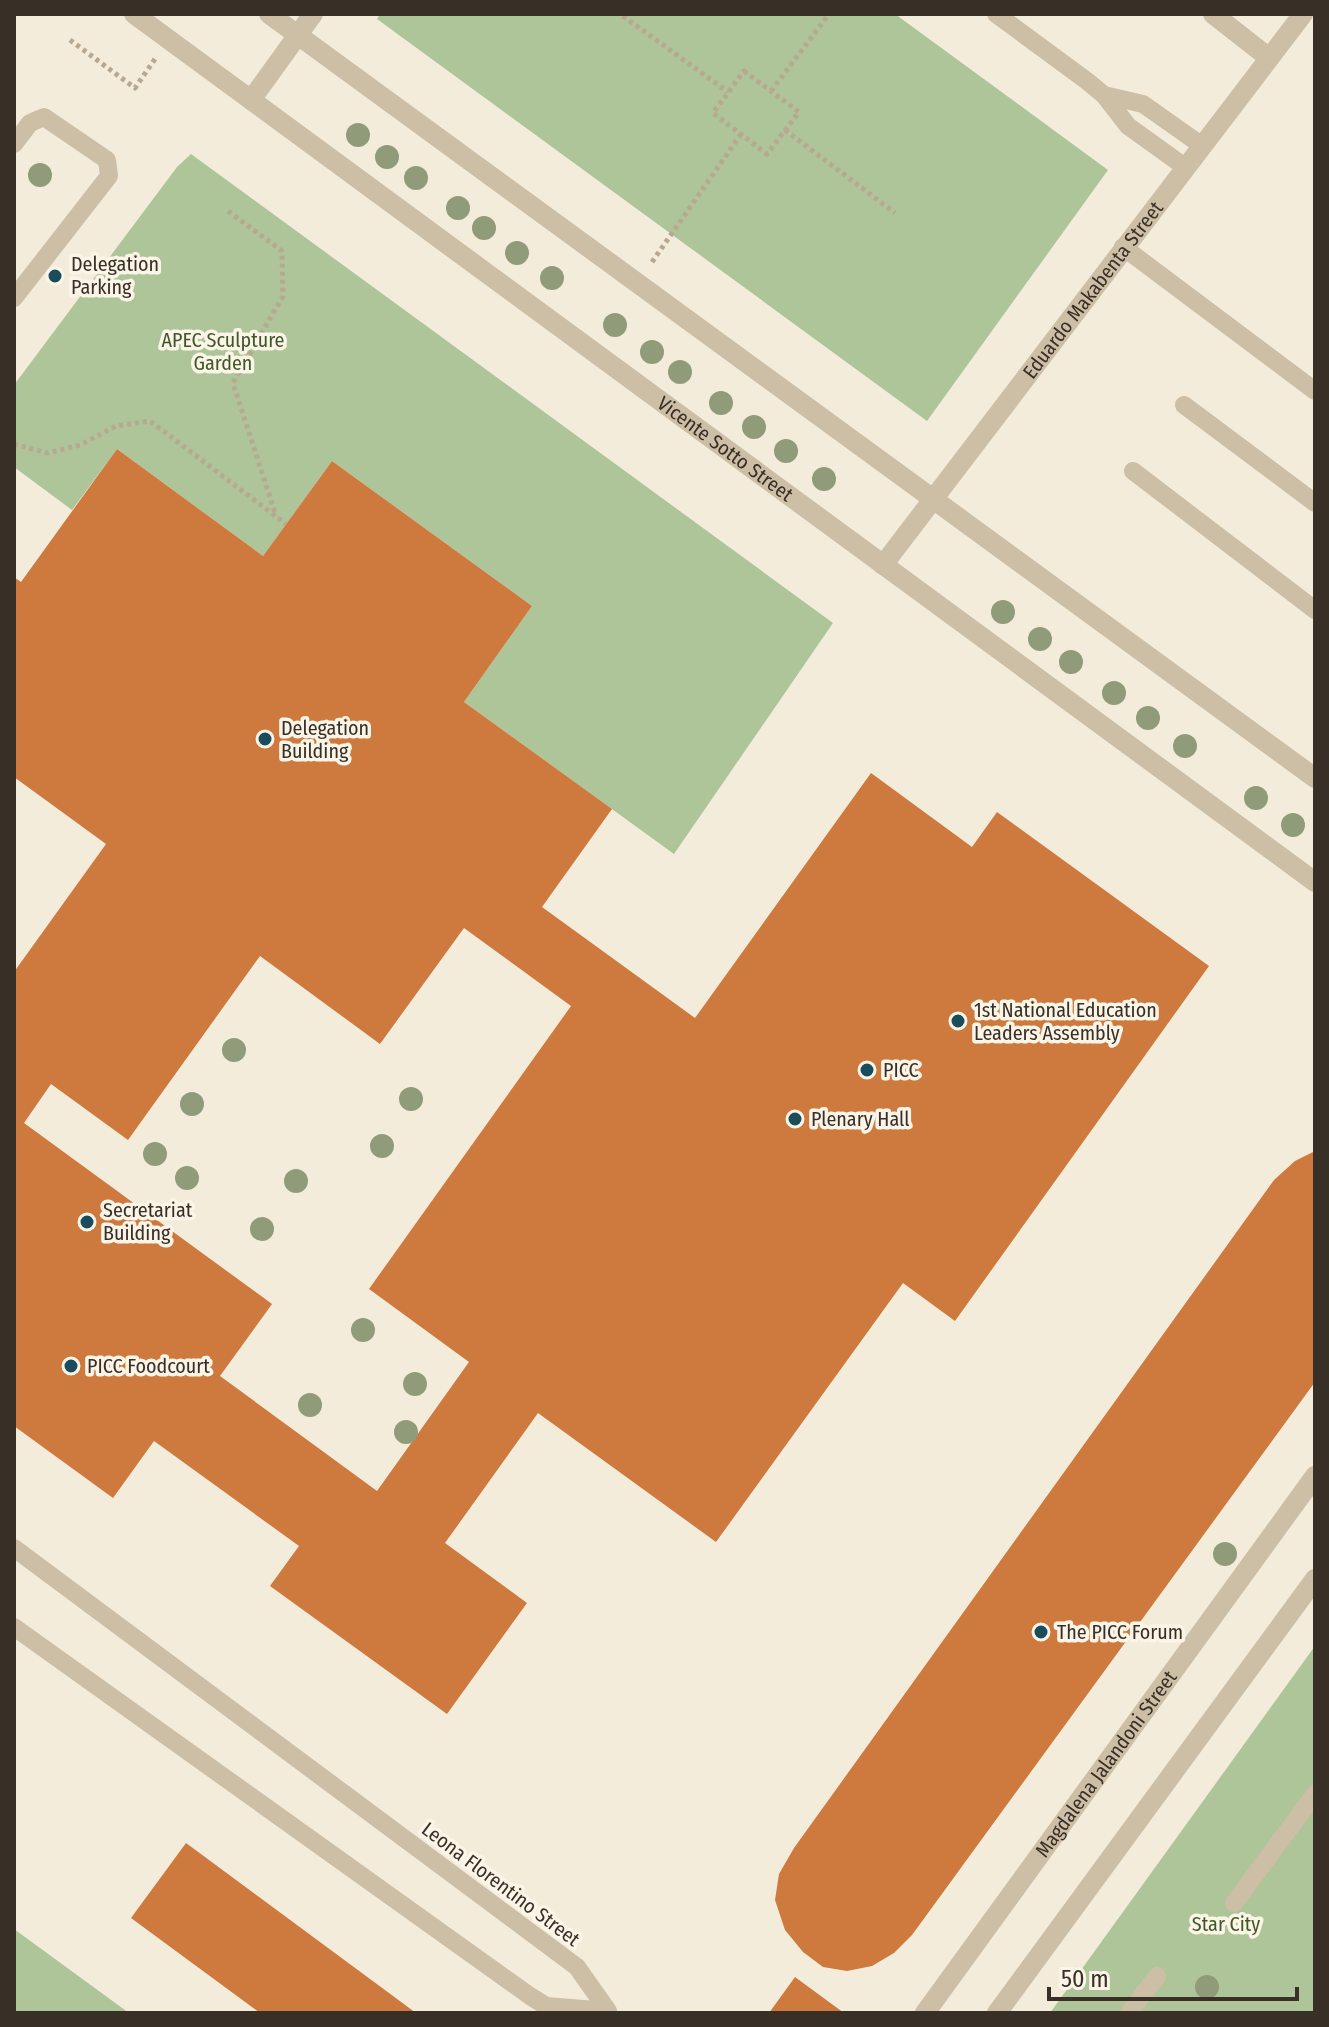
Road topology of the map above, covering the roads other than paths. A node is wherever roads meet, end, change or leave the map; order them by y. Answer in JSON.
{"nodes":[{"id":1,"x":134,"y":14,"type":"edge"},
{"id":2,"x":269,"y":14,"type":"edge"},
{"id":3,"x":313,"y":14,"type":"edge"},
{"id":4,"x":996,"y":14,"type":"edge"},
{"id":5,"x":1213,"y":14,"type":"edge"},
{"id":6,"x":1303,"y":14,"type":"edge"},
{"id":7,"x":298,"y":35,"type":"junction"},
{"id":8,"x":1268,"y":57,"type":"junction"},
{"id":9,"x":1104,"y":95,"type":"junction"},
{"id":10,"x":251,"y":100,"type":"junction"},
{"id":11,"x":14,"y":144,"type":"edge"},
{"id":12,"x":1201,"y":145,"type":"junction"},
{"id":13,"x":1185,"y":167,"type":"junction"},
{"id":14,"x":1123,"y":247,"type":"junction"},
{"id":15,"x":14,"y":298,"type":"edge"},
{"id":16,"x":1315,"y":391,"type":"edge"},
{"id":17,"x":1184,"y":405,"type":"dead end"},
{"id":18,"x":1133,"y":471,"type":"dead end"},
{"id":19,"x":934,"y":498,"type":"junction"},
{"id":20,"x":1315,"y":503,"type":"edge"},
{"id":21,"x":883,"y":565,"type":"junction"},
{"id":22,"x":1315,"y":610,"type":"edge"},
{"id":23,"x":1315,"y":778,"type":"edge"},
{"id":24,"x":1315,"y":882,"type":"edge"},
{"id":25,"x":1315,"y":1476,"type":"edge"},
{"id":26,"x":14,"y":1548,"type":"edge"},
{"id":27,"x":1315,"y":1579,"type":"edge"},
{"id":28,"x":14,"y":1627,"type":"edge"},
{"id":29,"x":1315,"y":1794,"type":"edge"},
{"id":30,"x":1234,"y":1903,"type":"dead end"},
{"id":31,"x":1157,"y":1976,"type":"dead end"},
{"id":32,"x":925,"y":2013,"type":"edge"},
{"id":33,"x":997,"y":2013,"type":"edge"},
{"id":34,"x":1129,"y":2013,"type":"edge"}],
"edges":[{"from":1,"to":10,"type":"street","name":"Vicente Sotto Street"},
{"from":2,"to":7,"type":"street"},
{"from":3,"to":7,"type":"street"},
{"from":4,"to":9,"type":"lane"},
{"from":5,"to":8,"type":"street"},
{"from":6,"to":8,"type":"street","name":"Eduardo Makabenta Street"},
{"from":7,"to":10,"type":"street"},
{"from":7,"to":19,"type":"street"},
{"from":8,"to":12,"type":"street","name":"Eduardo Makabenta Street"},
{"from":9,"to":12,"type":"lane"},
{"from":9,"to":13,"type":"lane"},
{"from":10,"to":21,"type":"street","name":"Vicente Sotto Street"},
{"from":11,"to":15,"type":"lane"},
{"from":12,"to":13,"type":"street","name":"Eduardo Makabenta Street"},
{"from":13,"to":14,"type":"street","name":"Eduardo Makabenta Street"},
{"from":14,"to":16,"type":"lane"},
{"from":14,"to":19,"type":"street","name":"Eduardo Makabenta Street"},
{"from":17,"to":20,"type":"lane"},
{"from":18,"to":22,"type":"lane"},
{"from":19,"to":21,"type":"street","name":"Eduardo Makabenta Street"},
{"from":19,"to":23,"type":"street"},
{"from":21,"to":24,"type":"street","name":"Vicente Sotto Street"},
{"from":25,"to":32,"type":"street","name":"Magdalena Jalandoni Street"},
{"from":26,"to":28,"type":"lane","name":"Leona Florentino Street"},
{"from":27,"to":33,"type":"street"},
{"from":29,"to":30,"type":"lane"},
{"from":31,"to":34,"type":"lane"}]}
